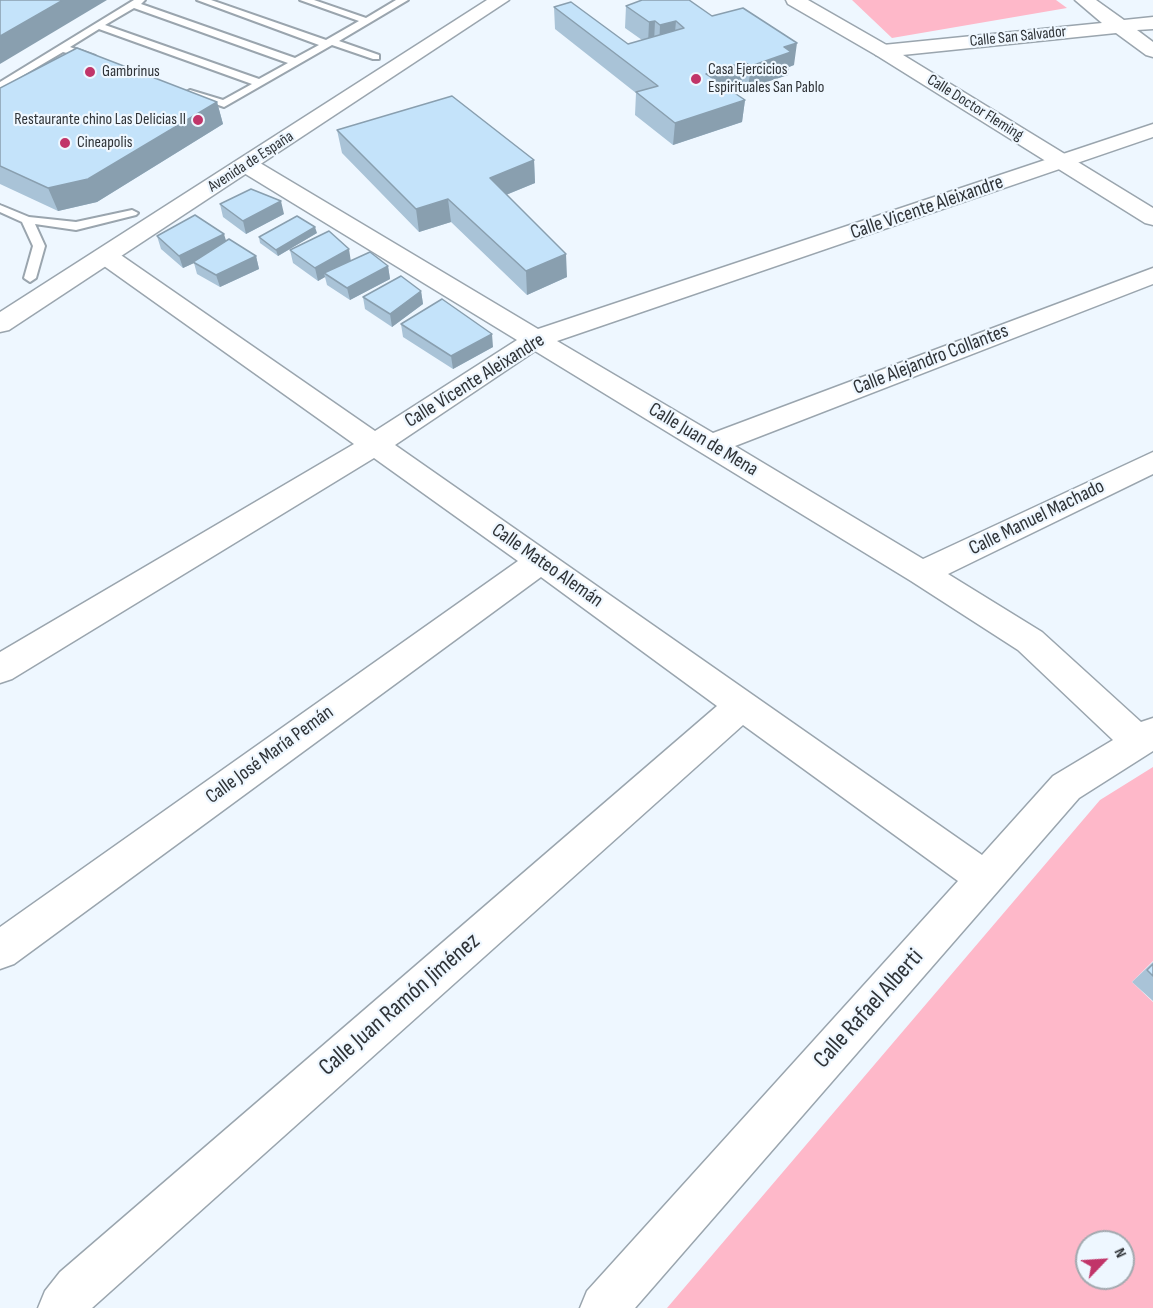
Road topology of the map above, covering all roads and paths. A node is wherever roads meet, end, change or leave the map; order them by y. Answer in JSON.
{"nodes":[{"id":1,"x":202,"y":0,"type":"edge"},
{"id":2,"x":305,"y":0,"type":"edge"},
{"id":3,"x":381,"y":0,"type":"edge"},
{"id":4,"x":467,"y":0,"type":"edge"},
{"id":5,"x":500,"y":0,"type":"edge"},
{"id":6,"x":795,"y":0,"type":"edge"},
{"id":7,"x":1084,"y":0,"type":"edge"},
{"id":8,"x":136,"y":2,"type":"edge"},
{"id":9,"x":399,"y":2,"type":"edge"},
{"id":10,"x":367,"y":21,"type":"junction"},
{"id":11,"x":1153,"y":24,"type":"edge"},
{"id":12,"x":98,"y":26,"type":"junction"},
{"id":13,"x":1120,"y":27,"type":"junction"},
{"id":14,"x":329,"y":43,"type":"junction"},
{"id":15,"x":62,"y":48,"type":"junction"},
{"id":16,"x":883,"y":51,"type":"junction"},
{"id":17,"x":1153,"y":51,"type":"edge"},
{"id":18,"x":376,"y":57,"type":"junction"},
{"id":19,"x":297,"y":62,"type":"junction"},
{"id":20,"x":105,"y":63,"type":"edge"},
{"id":21,"x":260,"y":83,"type":"junction"},
{"id":22,"x":0,"y":86,"type":"edge"},
{"id":23,"x":181,"y":89,"type":"edge"},
{"id":24,"x":1153,"y":130,"type":"edge"},
{"id":25,"x":1062,"y":163,"type":"junction"},
{"id":26,"x":247,"y":165,"type":"junction"},
{"id":27,"x":0,"y":208,"type":"edge"},
{"id":28,"x":132,"y":213,"type":"junction"},
{"id":29,"x":1153,"y":218,"type":"edge"},
{"id":30,"x":27,"y":220,"type":"junction"},
{"id":31,"x":76,"y":249,"type":"dead end"},
{"id":32,"x":106,"y":256,"type":"junction"},
{"id":33,"x":58,"y":260,"type":"dead end"},
{"id":34,"x":1153,"y":275,"type":"edge"},
{"id":35,"x":30,"y":278,"type":"junction"},
{"id":36,"x":10,"y":291,"type":"dead end"},
{"id":37,"x":0,"y":324,"type":"edge"},
{"id":38,"x":536,"y":339,"type":"junction"},
{"id":39,"x":374,"y":445,"type":"junction"},
{"id":40,"x":710,"y":445,"type":"junction"},
{"id":41,"x":1153,"y":462,"type":"edge"},
{"id":42,"x":541,"y":561,"type":"junction"},
{"id":43,"x":922,"y":573,"type":"junction"},
{"id":44,"x":0,"y":669,"type":"edge"},
{"id":45,"x":741,"y":705,"type":"junction"},
{"id":46,"x":1146,"y":738,"type":"edge"},
{"id":47,"x":985,"y":879,"type":"junction"},
{"id":48,"x":0,"y":950,"type":"edge"},
{"id":49,"x":62,"y":1308,"type":"edge"},
{"id":50,"x":604,"y":1308,"type":"edge"}],
"edges":[{"from":1,"to":14,"type":"lane"},
{"from":2,"to":10,"type":"lane"},
{"from":3,"to":9,"type":"lane"},
{"from":4,"to":18,"type":"street","name":"Avenida de España"},
{"from":5,"to":26,"type":"street","name":"Avenida de España"},
{"from":6,"to":16,"type":"street","name":"Calle Doctor Fleming"},
{"from":7,"to":13,"type":"street"},
{"from":8,"to":12,"type":"lane"},
{"from":8,"to":19,"type":"lane"},
{"from":9,"to":10,"type":"lane"},
{"from":10,"to":14,"type":"lane"},
{"from":11,"to":13,"type":"street","name":"Calle San Salvador"},
{"from":12,"to":15,"type":"lane"},
{"from":12,"to":21,"type":"lane"},
{"from":13,"to":16,"type":"street","name":"Calle San Salvador"},
{"from":13,"to":17,"type":"street"},
{"from":14,"to":18,"type":"lane"},
{"from":14,"to":19,"type":"lane"},
{"from":15,"to":20,"type":"lane"},
{"from":15,"to":22,"type":"lane"},
{"from":16,"to":25,"type":"street","name":"Calle Doctor Fleming"},
{"from":18,"to":28,"type":"street","name":"Avenida de España"},
{"from":19,"to":21,"type":"lane"},
{"from":21,"to":23,"type":"lane"},
{"from":24,"to":25,"type":"street","name":"Calle Vicente Aleixandre"},
{"from":25,"to":29,"type":"street","name":"Calle Doctor Fleming"},
{"from":25,"to":38,"type":"street","name":"Calle Vicente Aleixandre"},
{"from":26,"to":32,"type":"street","name":"Avenida de España"},
{"from":26,"to":38,"type":"street","name":"Calle Juan de Mena"},
{"from":27,"to":30,"type":"lane"},
{"from":28,"to":30,"type":"lane"},
{"from":28,"to":31,"type":"street","name":"Avenida de España"},
{"from":30,"to":35,"type":"lane"},
{"from":32,"to":37,"type":"street","name":"Avenida de España"},
{"from":32,"to":39,"type":"street","name":"Calle Mateo Alemán"},
{"from":33,"to":35,"type":"street"},
{"from":34,"to":40,"type":"street","name":"Calle Alejandro Collantes"},
{"from":35,"to":36,"type":"street"},
{"from":38,"to":39,"type":"street","name":"Calle Vicente Aleixandre"},
{"from":38,"to":40,"type":"street","name":"Calle Juan de Mena"},
{"from":39,"to":42,"type":"street","name":"Calle Mateo Alemán"},
{"from":39,"to":44,"type":"street","name":"Calle Vicente Aleixandre"},
{"from":40,"to":43,"type":"street","name":"Calle Juan de Mena"},
{"from":41,"to":43,"type":"street","name":"Calle Manuel Machado"},
{"from":42,"to":45,"type":"street","name":"Calle Mateo Alemán"},
{"from":42,"to":48,"type":"street","name":"Calle José María Pemán"},
{"from":43,"to":46,"type":"street","name":"Calle Juan de Mena"},
{"from":45,"to":47,"type":"street","name":"Calle Mateo Alemán"},
{"from":45,"to":49,"type":"street","name":"Calle Juan Ramón Jiménez"},
{"from":46,"to":47,"type":"street","name":"Calle Rafael Alberti"},
{"from":47,"to":50,"type":"street","name":"Calle Rafael Alberti"}]}
